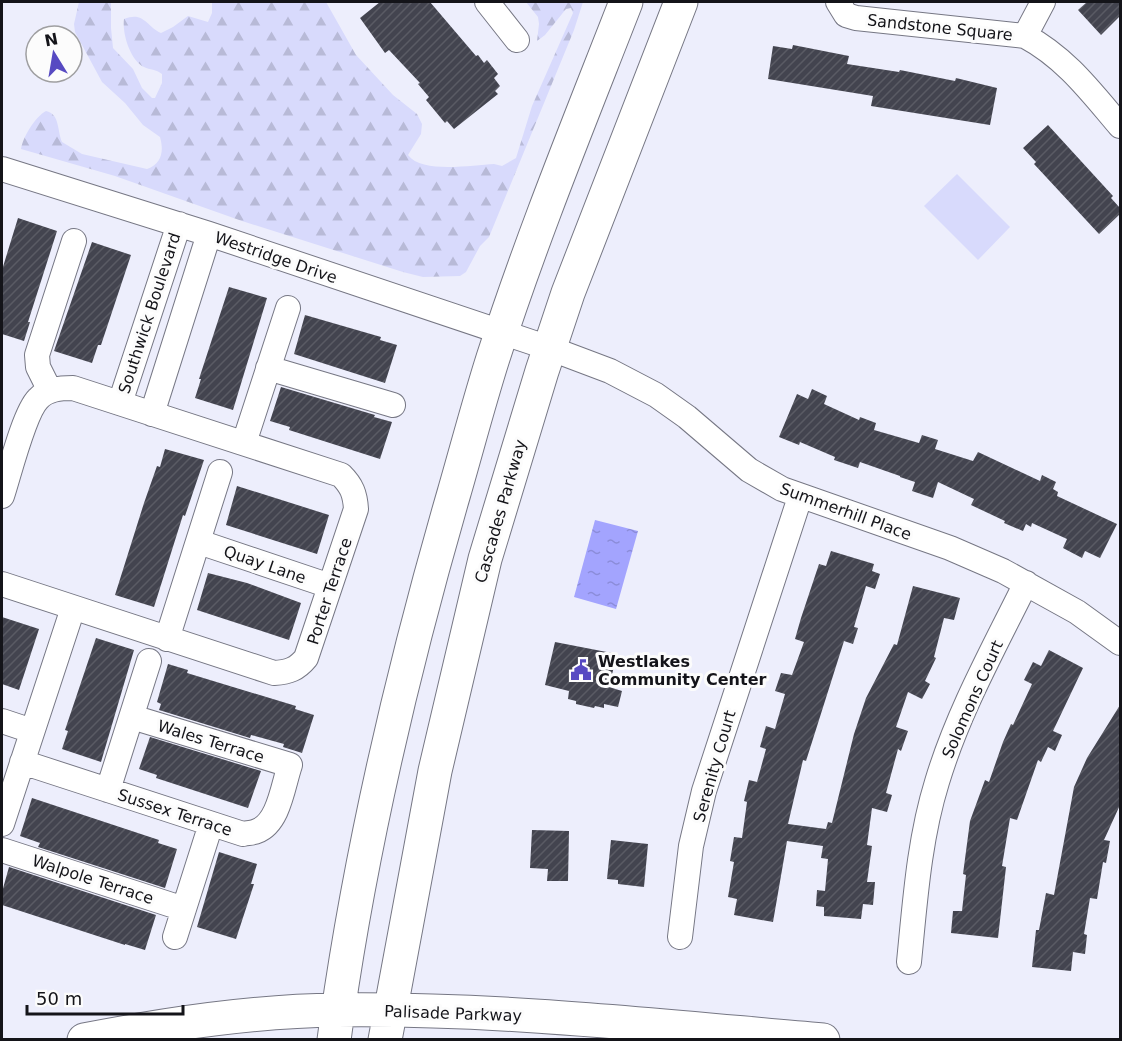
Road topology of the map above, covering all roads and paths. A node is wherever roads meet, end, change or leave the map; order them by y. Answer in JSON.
{"nodes":[{"id":1,"x":487,"y":2,"type":"edge"},
{"id":2,"x":626,"y":2,"type":"edge"},
{"id":3,"x":681,"y":2,"type":"edge"},
{"id":4,"x":838,"y":2,"type":"edge"},
{"id":5,"x":1042,"y":2,"type":"edge"},
{"id":6,"x":1025,"y":36,"type":"junction"},
{"id":7,"x":517,"y":40,"type":"dead end"},
{"id":8,"x":1120,"y":126,"type":"edge"},
{"id":9,"x":2,"y":169,"type":"edge"},
{"id":10,"x":179,"y":224,"type":"junction"},
{"id":11,"x":209,"y":234,"type":"junction"},
{"id":12,"x":74,"y":241,"type":"dead end"},
{"id":13,"x":288,"y":308,"type":"dead end"},
{"id":14,"x":502,"y":333,"type":"junction"},
{"id":15,"x":549,"y":348,"type":"junction"},
{"id":16,"x":268,"y":368,"type":"junction"},
{"id":17,"x":50,"y":391,"type":"junction"},
{"id":18,"x":120,"y":402,"type":"junction"},
{"id":19,"x":393,"y":405,"type":"dead end"},
{"id":20,"x":152,"y":414,"type":"junction"},
{"id":21,"x":244,"y":443,"type":"junction"},
{"id":22,"x":8,"y":452,"type":"edge"},
{"id":23,"x":220,"y":472,"type":"dead end"},
{"id":24,"x":2,"y":496,"type":"edge"},
{"id":25,"x":800,"y":497,"type":"junction"},
{"id":26,"x":199,"y":542,"type":"junction"},
{"id":27,"x":1026,"y":583,"type":"junction"},
{"id":28,"x":2,"y":584,"type":"edge"},
{"id":29,"x":330,"y":586,"type":"junction"},
{"id":30,"x":73,"y":608,"type":"junction"},
{"id":31,"x":167,"y":639,"type":"junction"},
{"id":32,"x":1120,"y":643,"type":"edge"},
{"id":33,"x":149,"y":661,"type":"dead end"},
{"id":34,"x":132,"y":717,"type":"junction"},
{"id":35,"x":2,"y":721,"type":"edge"},
{"id":36,"x":32,"y":731,"type":"junction"},
{"id":37,"x":22,"y":762,"type":"junction"},
{"id":38,"x":290,"y":765,"type":"joint"},
{"id":39,"x":108,"y":790,"type":"junction"},
{"id":40,"x":2,"y":824,"type":"edge"},
{"id":41,"x":212,"y":824,"type":"junction"},
{"id":42,"x":2,"y":850,"type":"edge"},
{"id":43,"x":184,"y":909,"type":"junction"},
{"id":44,"x":175,"y":937,"type":"dead end"},
{"id":45,"x":680,"y":937,"type":"dead end"},
{"id":46,"x":909,"y":962,"type":"dead end"},
{"id":47,"x":336,"y":1025,"type":"edge"},
{"id":48,"x":388,"y":1025,"type":"edge"},
{"id":49,"x":84,"y":1040,"type":"edge"},
{"id":50,"x":823,"y":1040,"type":"edge"}],
"edges":[{"from":1,"to":7,"type":"street"},
{"from":2,"to":14,"type":"main road"},
{"from":3,"to":15,"type":"main road","name":"Cascades Parkway"},
{"from":4,"to":6,"type":"street","name":"Sandstone Square"},
{"from":5,"to":6,"type":"street"},
{"from":6,"to":8,"type":"street","name":"Sandstone Square"},
{"from":9,"to":10,"type":"street","name":"Westridge Drive"},
{"from":10,"to":11,"type":"street","name":"Westridge Drive"},
{"from":10,"to":18,"type":"street","name":"Southwick Boulevard"},
{"from":11,"to":14,"type":"street","name":"Westridge Drive"},
{"from":11,"to":20,"type":"street","name":"Southwick Boulevard"},
{"from":12,"to":17,"type":"street"},
{"from":13,"to":16,"type":"street"},
{"from":14,"to":15,"type":"street","name":"Westridge Drive"},
{"from":14,"to":47,"type":"main road"},
{"from":15,"to":25,"type":"street","name":"Summerhill Place"},
{"from":15,"to":48,"type":"main road","name":"Cascades Parkway"},
{"from":16,"to":19,"type":"street"},
{"from":16,"to":21,"type":"street"},
{"from":17,"to":18,"type":"street","name":"Porter Terrace"},
{"from":17,"to":22,"type":"street"},
{"from":18,"to":20,"type":"street","name":"Porter Terrace"},
{"from":20,"to":21,"type":"street","name":"Porter Terrace"},
{"from":21,"to":29,"type":"street","name":"Porter Terrace"},
{"from":22,"to":24,"type":"street"},
{"from":23,"to":26,"type":"street"},
{"from":25,"to":27,"type":"street","name":"Summerhill Place"},
{"from":25,"to":45,"type":"street","name":"Serenity Court"},
{"from":26,"to":29,"type":"street","name":"Quay Lane"},
{"from":26,"to":31,"type":"street"},
{"from":27,"to":32,"type":"street","name":"Summerhill Place"},
{"from":27,"to":46,"type":"street","name":"Solomons Court"},
{"from":28,"to":30,"type":"street","name":"Porter Terrace"},
{"from":29,"to":31,"type":"street","name":"Porter Terrace"},
{"from":30,"to":31,"type":"street","name":"Porter Terrace"},
{"from":30,"to":36,"type":"street"},
{"from":33,"to":34,"type":"street"},
{"from":34,"to":38,"type":"street","name":"Wales Terrace"},
{"from":34,"to":39,"type":"street"},
{"from":35,"to":36,"type":"street"},
{"from":36,"to":37,"type":"street"},
{"from":37,"to":39,"type":"street","name":"Sussex Terrace"},
{"from":37,"to":40,"type":"street"},
{"from":38,"to":41,"type":"street","name":"Sussex Terrace"},
{"from":39,"to":41,"type":"street","name":"Sussex Terrace"},
{"from":41,"to":43,"type":"street"},
{"from":42,"to":43,"type":"street","name":"Walpole Terrace"},
{"from":43,"to":44,"type":"street"},
{"from":47,"to":48,"type":"main road","name":"Palisade Parkway"},
{"from":47,"to":49,"type":"main road","name":"Palisade Parkway"},
{"from":48,"to":50,"type":"main road","name":"Palisade Parkway"}]}
